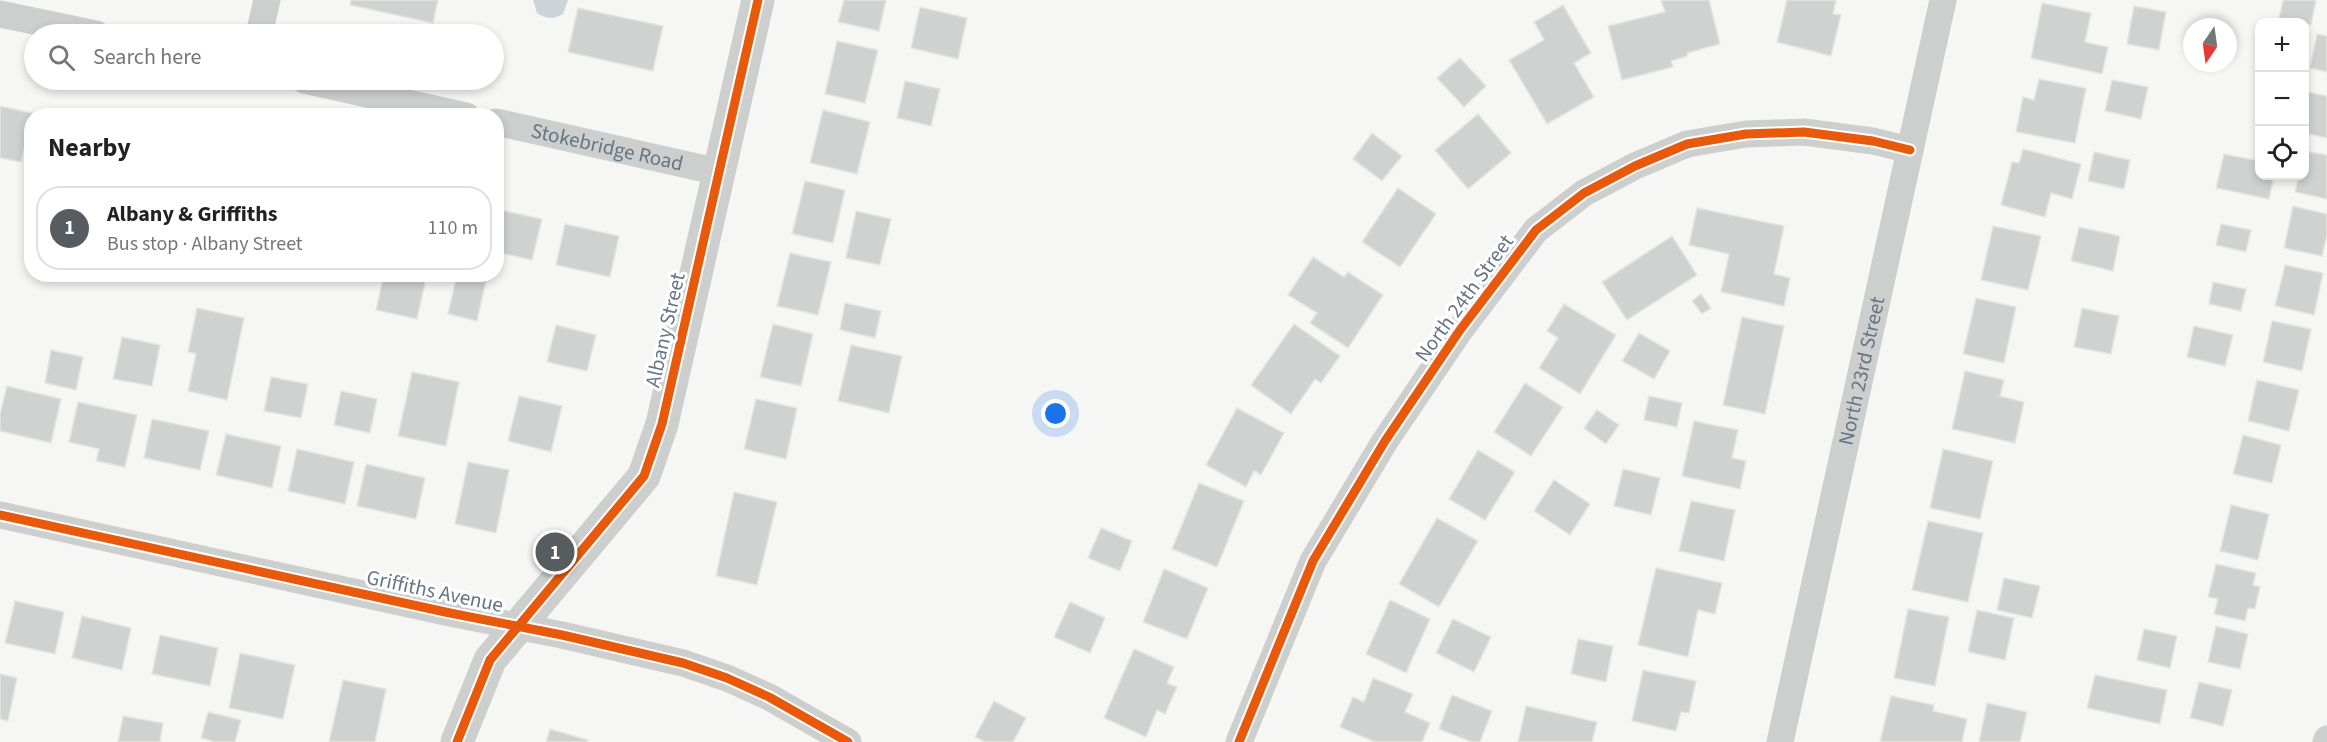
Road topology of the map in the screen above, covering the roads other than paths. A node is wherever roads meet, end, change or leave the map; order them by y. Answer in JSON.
{"nodes":[{"id":1,"x":267,"y":0,"type":"edge"},
{"id":2,"x":758,"y":0,"type":"edge"},
{"id":3,"x":1943,"y":0,"type":"edge"},
{"id":4,"x":0,"y":14,"type":"edge"},
{"id":5,"x":48,"y":24,"type":"edge"},
{"id":6,"x":261,"y":24,"type":"edge"},
{"id":7,"x":349,"y":90,"type":"edge"},
{"id":8,"x":430,"y":108,"type":"edge"},
{"id":9,"x":504,"y":124,"type":"edge"},
{"id":10,"x":1910,"y":150,"type":"junction"},
{"id":11,"x":719,"y":172,"type":"junction"},
{"id":12,"x":0,"y":515,"type":"edge"},
{"id":13,"x":519,"y":626,"type":"junction"},
{"id":14,"x":458,"y":742,"type":"edge"},
{"id":15,"x":848,"y":742,"type":"edge"},
{"id":16,"x":1239,"y":742,"type":"edge"},
{"id":17,"x":1780,"y":742,"type":"edge"}],
"edges":[{"from":1,"to":6,"type":"street"},
{"from":2,"to":11,"type":"street","name":"Albany Street"},
{"from":3,"to":10,"type":"street","name":"North 23rd Street"},
{"from":4,"to":5,"type":"street"},
{"from":7,"to":8,"type":"street"},
{"from":9,"to":11,"type":"street","name":"Stokebridge Road"},
{"from":10,"to":16,"type":"street","name":"North 24th Street"},
{"from":10,"to":17,"type":"street","name":"North 23rd Street"},
{"from":11,"to":13,"type":"street","name":"Albany Street"},
{"from":12,"to":13,"type":"street","name":"Griffiths Avenue"},
{"from":13,"to":14,"type":"street","name":"Albany Street"},
{"from":13,"to":15,"type":"street","name":"Griffiths Avenue"}]}
